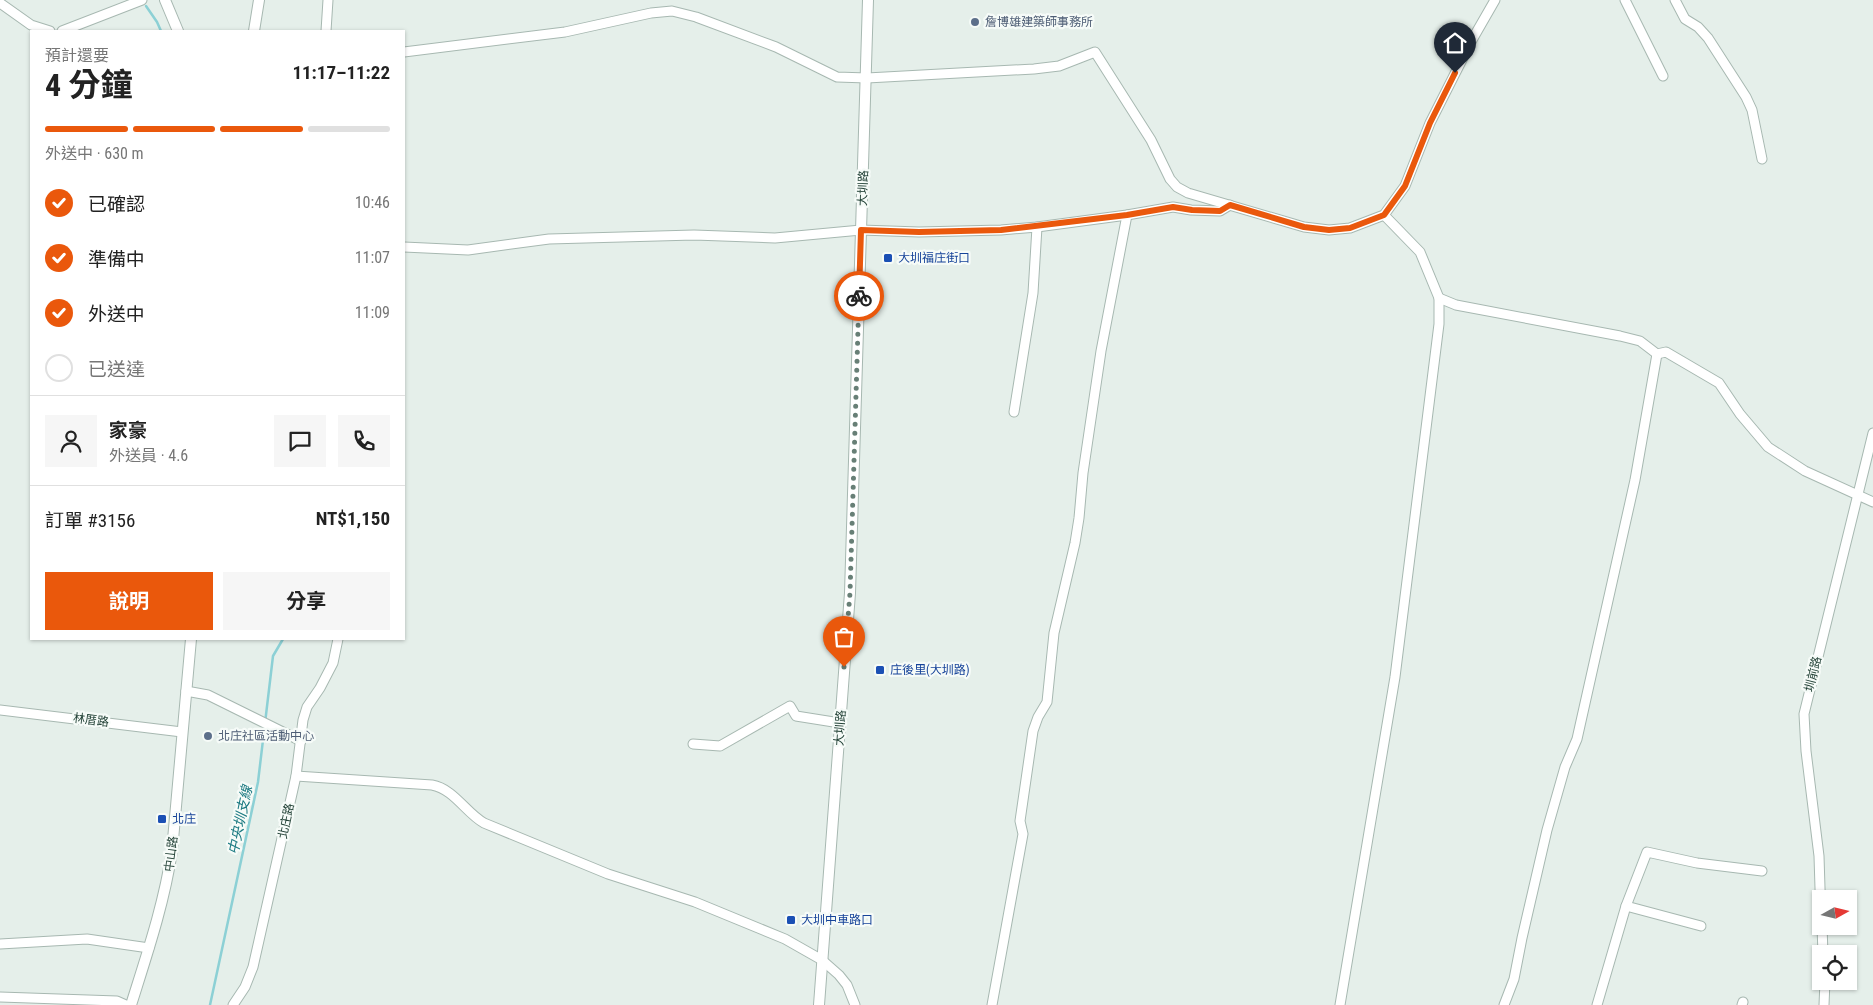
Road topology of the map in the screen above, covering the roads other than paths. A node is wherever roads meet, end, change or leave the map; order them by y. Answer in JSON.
{"nodes":[{"id":1,"x":142,"y":0,"type":"edge"},
{"id":2,"x":165,"y":0,"type":"edge"},
{"id":3,"x":258,"y":0,"type":"edge"},
{"id":4,"x":328,"y":0,"type":"edge"},
{"id":5,"x":868,"y":0,"type":"edge"},
{"id":6,"x":1495,"y":0,"type":"edge"},
{"id":7,"x":1625,"y":0,"type":"edge"},
{"id":8,"x":1675,"y":0,"type":"edge"},
{"id":9,"x":0,"y":3,"type":"edge"},
{"id":10,"x":47,"y":30,"type":"edge"},
{"id":11,"x":65,"y":30,"type":"edge"},
{"id":12,"x":178,"y":30,"type":"edge"},
{"id":13,"x":254,"y":30,"type":"edge"},
{"id":14,"x":326,"y":30,"type":"edge"},
{"id":15,"x":405,"y":52,"type":"edge"},
{"id":16,"x":1663,"y":76,"type":"dead end"},
{"id":17,"x":867,"y":78,"type":"junction"},
{"id":18,"x":1762,"y":159,"type":"dead end"},
{"id":19,"x":1230,"y":205,"type":"junction"},
{"id":20,"x":1127,"y":215,"type":"junction"},
{"id":21,"x":1384,"y":215,"type":"junction"},
{"id":22,"x":1037,"y":227,"type":"junction"},
{"id":23,"x":861,"y":230,"type":"junction"},
{"id":24,"x":405,"y":247,"type":"edge"},
{"id":25,"x":1439,"y":298,"type":"junction"},
{"id":26,"x":1657,"y":354,"type":"junction"},
{"id":27,"x":1014,"y":412,"type":"dead end"},
{"id":28,"x":1873,"y":433,"type":"edge"},
{"id":29,"x":1858,"y":495,"type":"junction"},
{"id":30,"x":1873,"y":502,"type":"edge"},
{"id":31,"x":191,"y":640,"type":"edge"},
{"id":32,"x":338,"y":640,"type":"edge"},
{"id":33,"x":186,"y":691,"type":"junction"},
{"id":34,"x":0,"y":710,"type":"edge"},
{"id":35,"x":840,"y":723,"type":"junction"},
{"id":36,"x":182,"y":732,"type":"junction"},
{"id":37,"x":301,"y":741,"type":"junction"},
{"id":38,"x":693,"y":744,"type":"dead end"},
{"id":39,"x":296,"y":776,"type":"junction"},
{"id":40,"x":1762,"y":871,"type":"dead end"},
{"id":41,"x":1820,"y":890,"type":"edge"},
{"id":42,"x":1626,"y":906,"type":"junction"},
{"id":43,"x":1701,"y":926,"type":"dead end"},
{"id":44,"x":0,"y":944,"type":"edge"},
{"id":45,"x":149,"y":948,"type":"junction"},
{"id":46,"x":822,"y":960,"type":"junction"},
{"id":47,"x":1825,"y":990,"type":"edge"},
{"id":48,"x":0,"y":997,"type":"edge"},
{"id":49,"x":126,"y":1005,"type":"edge"},
{"id":50,"x":131,"y":1005,"type":"edge"},
{"id":51,"x":233,"y":1005,"type":"edge"},
{"id":52,"x":819,"y":1005,"type":"edge"},
{"id":53,"x":854,"y":1005,"type":"edge"},
{"id":54,"x":992,"y":1005,"type":"edge"},
{"id":55,"x":1340,"y":1005,"type":"edge"},
{"id":56,"x":1504,"y":1005,"type":"edge"},
{"id":57,"x":1597,"y":1005,"type":"edge"},
{"id":58,"x":1824,"y":1005,"type":"edge"}],
"edges":[{"from":1,"to":11,"type":"street"},
{"from":2,"to":12,"type":"street"},
{"from":3,"to":13,"type":"street"},
{"from":4,"to":14,"type":"street"},
{"from":5,"to":17,"type":"street","name":"大圳路"},
{"from":6,"to":21,"type":"street"},
{"from":7,"to":16,"type":"street"},
{"from":8,"to":18,"type":"street"},
{"from":9,"to":10,"type":"street"},
{"from":15,"to":17,"type":"street"},
{"from":17,"to":19,"type":"street"},
{"from":17,"to":23,"type":"street","name":"大圳路"},
{"from":19,"to":20,"type":"street"},
{"from":19,"to":21,"type":"street"},
{"from":20,"to":22,"type":"street"},
{"from":20,"to":54,"type":"street"},
{"from":21,"to":25,"type":"street"},
{"from":22,"to":23,"type":"street"},
{"from":22,"to":27,"type":"street"},
{"from":23,"to":24,"type":"street"},
{"from":23,"to":35,"type":"street","name":"大圳路"},
{"from":25,"to":26,"type":"street"},
{"from":25,"to":55,"type":"street"},
{"from":26,"to":29,"type":"street"},
{"from":26,"to":56,"type":"street"},
{"from":28,"to":29,"type":"street","name":"圳前路"},
{"from":29,"to":30,"type":"street"},
{"from":29,"to":41,"type":"street","name":"圳前路"},
{"from":31,"to":33,"type":"street","name":"中山路"},
{"from":32,"to":37,"type":"street","name":"北庄路"},
{"from":33,"to":36,"type":"street","name":"中山路"},
{"from":33,"to":37,"type":"street"},
{"from":34,"to":36,"type":"street","name":"林厝路"},
{"from":35,"to":38,"type":"street"},
{"from":35,"to":46,"type":"street","name":"大圳路"},
{"from":36,"to":45,"type":"street","name":"中山路"},
{"from":37,"to":39,"type":"street","name":"北庄路"},
{"from":39,"to":46,"type":"street"},
{"from":39,"to":51,"type":"street","name":"北庄路"},
{"from":40,"to":42,"type":"street"},
{"from":42,"to":43,"type":"street"},
{"from":42,"to":57,"type":"street"},
{"from":44,"to":45,"type":"street"},
{"from":45,"to":50,"type":"street","name":"中山路"},
{"from":46,"to":52,"type":"street","name":"大圳路"},
{"from":46,"to":53,"type":"street"},
{"from":47,"to":58,"type":"street"},
{"from":48,"to":49,"type":"street"}]}
